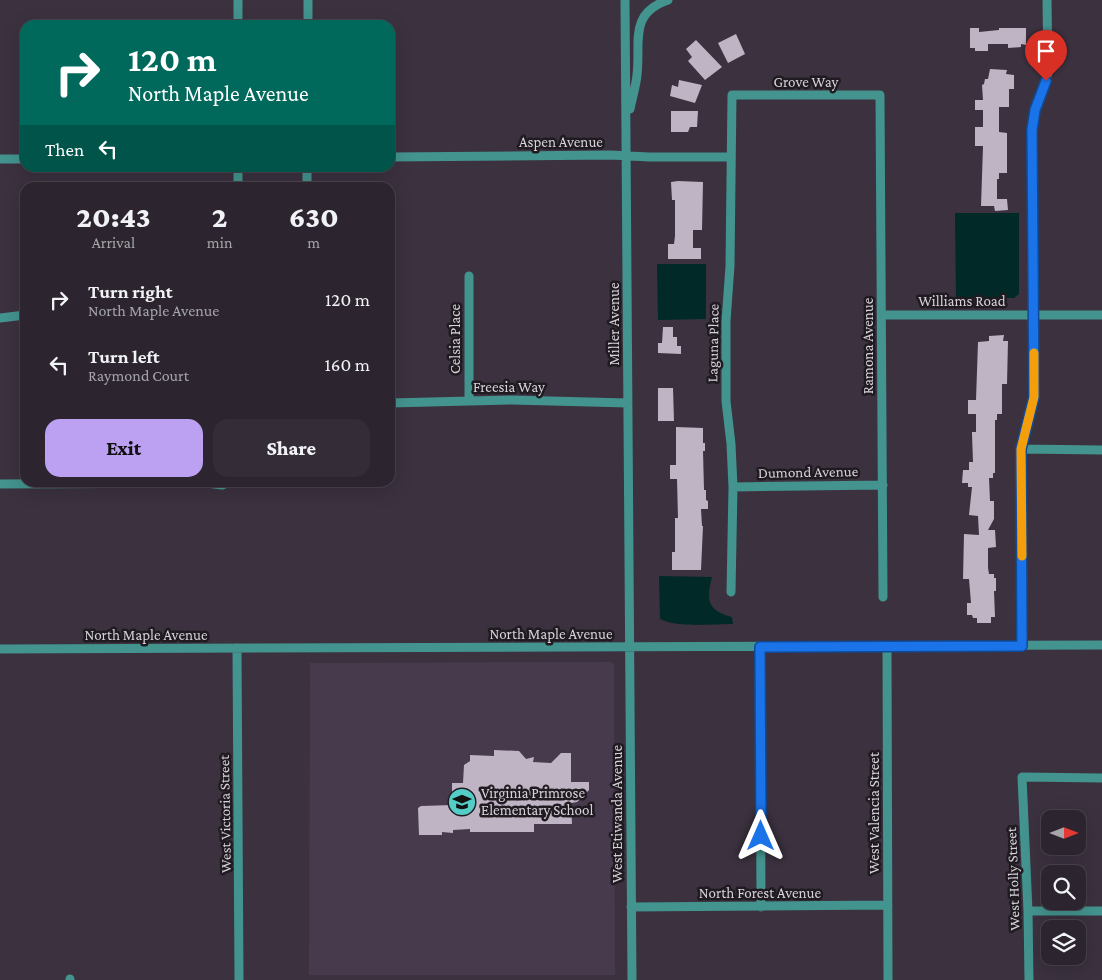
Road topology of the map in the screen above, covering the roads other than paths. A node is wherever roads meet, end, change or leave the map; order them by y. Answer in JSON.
{"nodes":[{"id":1,"x":238,"y":0,"type":"edge"},
{"id":2,"x":308,"y":0,"type":"edge"},
{"id":3,"x":625,"y":0,"type":"edge"},
{"id":4,"x":668,"y":0,"type":"edge"},
{"id":5,"x":1047,"y":0,"type":"edge"},
{"id":6,"x":238,"y":20,"type":"edge"},
{"id":7,"x":308,"y":20,"type":"edge"},
{"id":8,"x":732,"y":95,"type":"joint"},
{"id":9,"x":880,"y":95,"type":"joint"},
{"id":10,"x":627,"y":124,"type":"junction"},
{"id":11,"x":627,"y":156,"type":"junction"},
{"id":12,"x":395,"y":157,"type":"edge"},
{"id":13,"x":732,"y":157,"type":"junction"},
{"id":14,"x":0,"y":159,"type":"edge"},
{"id":15,"x":20,"y":159,"type":"edge"},
{"id":16,"x":469,"y":276,"type":"dead end"},
{"id":17,"x":882,"y":315,"type":"junction"},
{"id":18,"x":1034,"y":315,"type":"junction"},
{"id":19,"x":1102,"y":315,"type":"edge"},
{"id":20,"x":20,"y":316,"type":"edge"},
{"id":21,"x":0,"y":318,"type":"edge"},
{"id":22,"x":469,"y":401,"type":"junction"},
{"id":23,"x":395,"y":403,"type":"edge"},
{"id":24,"x":628,"y":403,"type":"junction"},
{"id":25,"x":1021,"y":449,"type":"junction"},
{"id":26,"x":1102,"y":450,"type":"edge"},
{"id":27,"x":0,"y":484,"type":"edge"},
{"id":28,"x":20,"y":484,"type":"edge"},
{"id":29,"x":883,"y":485,"type":"junction"},
{"id":30,"x":733,"y":488,"type":"junction"},
{"id":31,"x":732,"y":592,"type":"dead end"},
{"id":32,"x":883,"y":597,"type":"dead end"},
{"id":33,"x":887,"y":646,"type":"junction"},
{"id":34,"x":1022,"y":646,"type":"junction"},
{"id":35,"x":1102,"y":646,"type":"edge"},
{"id":36,"x":760,"y":647,"type":"junction"},
{"id":37,"x":237,"y":648,"type":"junction"},
{"id":38,"x":630,"y":648,"type":"junction"},
{"id":39,"x":0,"y":649,"type":"edge"},
{"id":40,"x":1102,"y":778,"type":"edge"},
{"id":41,"x":888,"y":906,"type":"junction"},
{"id":42,"x":631,"y":907,"type":"junction"},
{"id":43,"x":761,"y":907,"type":"junction"},
{"id":44,"x":1028,"y":911,"type":"junction"},
{"id":45,"x":1102,"y":911,"type":"edge"},
{"id":46,"x":239,"y":980,"type":"edge"},
{"id":47,"x":632,"y":980,"type":"edge"},
{"id":48,"x":888,"y":980,"type":"edge"},
{"id":49,"x":1029,"y":980,"type":"edge"}],
"edges":[{"from":1,"to":6,"type":"street"},
{"from":2,"to":7,"type":"street"},
{"from":3,"to":10,"type":"street","name":"Miller Avenue"},
{"from":4,"to":10,"type":"street"},
{"from":5,"to":18,"type":"street"},
{"from":8,"to":9,"type":"street","name":"Grove Way"},
{"from":8,"to":13,"type":"street","name":"Laguna Place"},
{"from":9,"to":17,"type":"street","name":"Ramona Avenue"},
{"from":10,"to":11,"type":"street","name":"Miller Avenue"},
{"from":11,"to":12,"type":"street","name":"Aspen Avenue"},
{"from":11,"to":13,"type":"street","name":"Aspen Avenue"},
{"from":11,"to":24,"type":"street","name":"Miller Avenue"},
{"from":13,"to":30,"type":"street","name":"Laguna Place"},
{"from":14,"to":15,"type":"street"},
{"from":16,"to":22,"type":"street","name":"Celsia Place"},
{"from":17,"to":18,"type":"street","name":"Williams Road"},
{"from":17,"to":29,"type":"street","name":"Ramona Avenue"},
{"from":18,"to":19,"type":"street","name":"Williams Road"},
{"from":18,"to":25,"type":"street"},
{"from":20,"to":21,"type":"street"},
{"from":22,"to":23,"type":"street","name":"Freesia Way"},
{"from":22,"to":24,"type":"street","name":"Freesia Way"},
{"from":24,"to":38,"type":"street","name":"Miller Avenue"},
{"from":25,"to":26,"type":"street"},
{"from":25,"to":34,"type":"street"},
{"from":27,"to":28,"type":"street"},
{"from":29,"to":30,"type":"street","name":"Dumond Avenue"},
{"from":29,"to":32,"type":"street","name":"Ramona Avenue"},
{"from":30,"to":31,"type":"street","name":"Laguna Place"},
{"from":33,"to":34,"type":"street","name":"North Maple Avenue"},
{"from":33,"to":36,"type":"street","name":"North Maple Avenue"},
{"from":33,"to":41,"type":"street","name":"West Valencia Street"},
{"from":34,"to":35,"type":"street","name":"North Maple Avenue"},
{"from":36,"to":38,"type":"street","name":"North Maple Avenue"},
{"from":36,"to":43,"type":"street"},
{"from":37,"to":38,"type":"street","name":"North Maple Avenue"},
{"from":37,"to":39,"type":"street","name":"North Maple Avenue"},
{"from":37,"to":46,"type":"street","name":"West Victoria Street"},
{"from":38,"to":42,"type":"street","name":"West Etiwanda Avenue"},
{"from":40,"to":44,"type":"street","name":"West Holly Street"},
{"from":41,"to":43,"type":"street","name":"North Forest Avenue"},
{"from":41,"to":48,"type":"street","name":"West Valencia Street"},
{"from":42,"to":43,"type":"street","name":"North Forest Avenue"},
{"from":42,"to":47,"type":"street","name":"West Etiwanda Avenue"},
{"from":44,"to":45,"type":"street"},
{"from":44,"to":49,"type":"street","name":"West Holly Street"}]}
